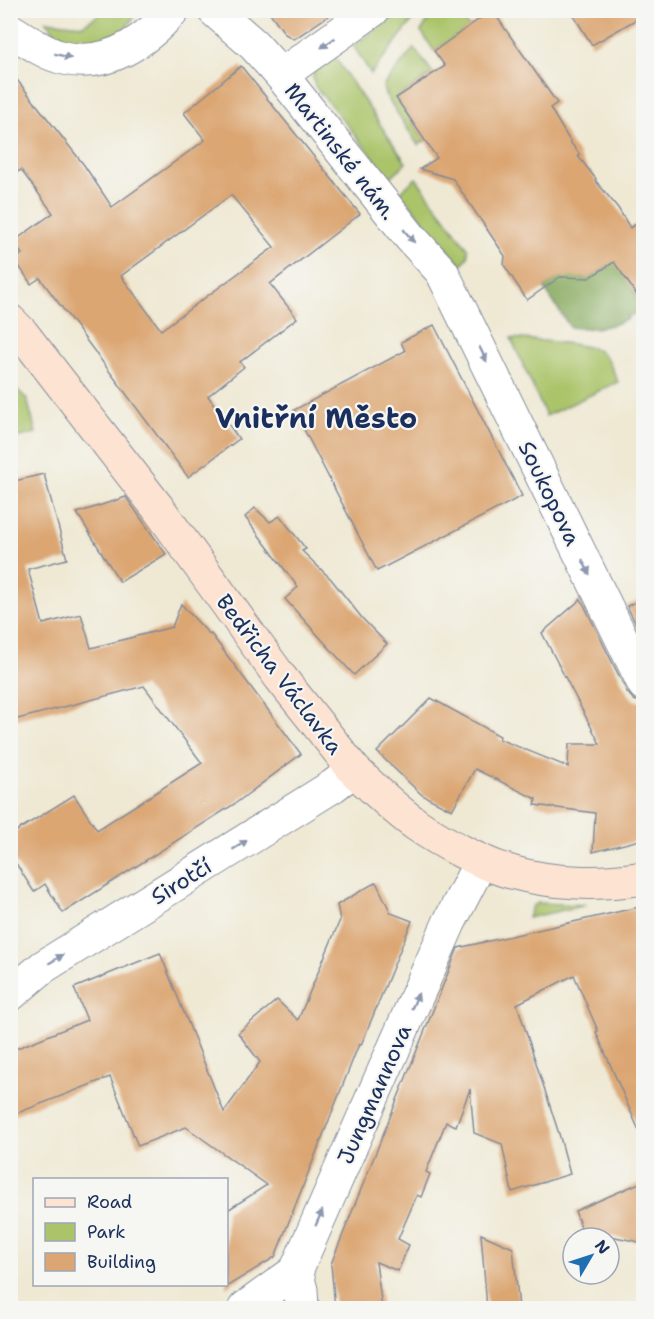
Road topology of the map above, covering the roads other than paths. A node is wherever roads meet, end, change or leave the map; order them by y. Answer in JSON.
{"nodes":[{"id":1,"x":172,"y":10,"type":"edge"},
{"id":2,"x":214,"y":10,"type":"edge"},
{"id":3,"x":373,"y":10,"type":"edge"},
{"id":4,"x":10,"y":30,"type":"edge"},
{"id":5,"x":281,"y":75,"type":"junction"},
{"id":6,"x":457,"y":302,"type":"joint"},
{"id":7,"x":10,"y":321,"type":"edge"},
{"id":8,"x":644,"y":684,"type":"edge"},
{"id":9,"x":354,"y":770,"type":"junction"},
{"id":10,"x":481,"y":861,"type":"junction"},
{"id":11,"x":644,"y":878,"type":"edge"},
{"id":12,"x":10,"y":995,"type":"edge"},
{"id":13,"x":296,"y":1271,"type":"junction"},
{"id":14,"x":245,"y":1308,"type":"edge"},
{"id":15,"x":302,"y":1308,"type":"edge"}],
"edges":[{"from":4,"to":1,"type":"street","one_way":true},
{"from":2,"to":5,"type":"street","name":"Martinské nám."},
{"from":3,"to":5,"type":"street","one_way":true},
{"from":5,"to":6,"type":"street","name":"Martinské nám.","one_way":true},
{"from":6,"to":8,"type":"street","name":"Soukopova","one_way":true},
{"from":7,"to":9,"type":"street","name":"Bedřicha Václavka"},
{"from":9,"to":10,"type":"street","name":"Bedřicha Václavka"},
{"from":12,"to":9,"type":"street","name":"Sirotčí","one_way":true},
{"from":10,"to":11,"type":"street","name":"Bedřicha Václavka"},
{"from":13,"to":10,"type":"street","name":"Jungmannova","one_way":true},
{"from":13,"to":14,"type":"street"},
{"from":13,"to":15,"type":"street"}]}
